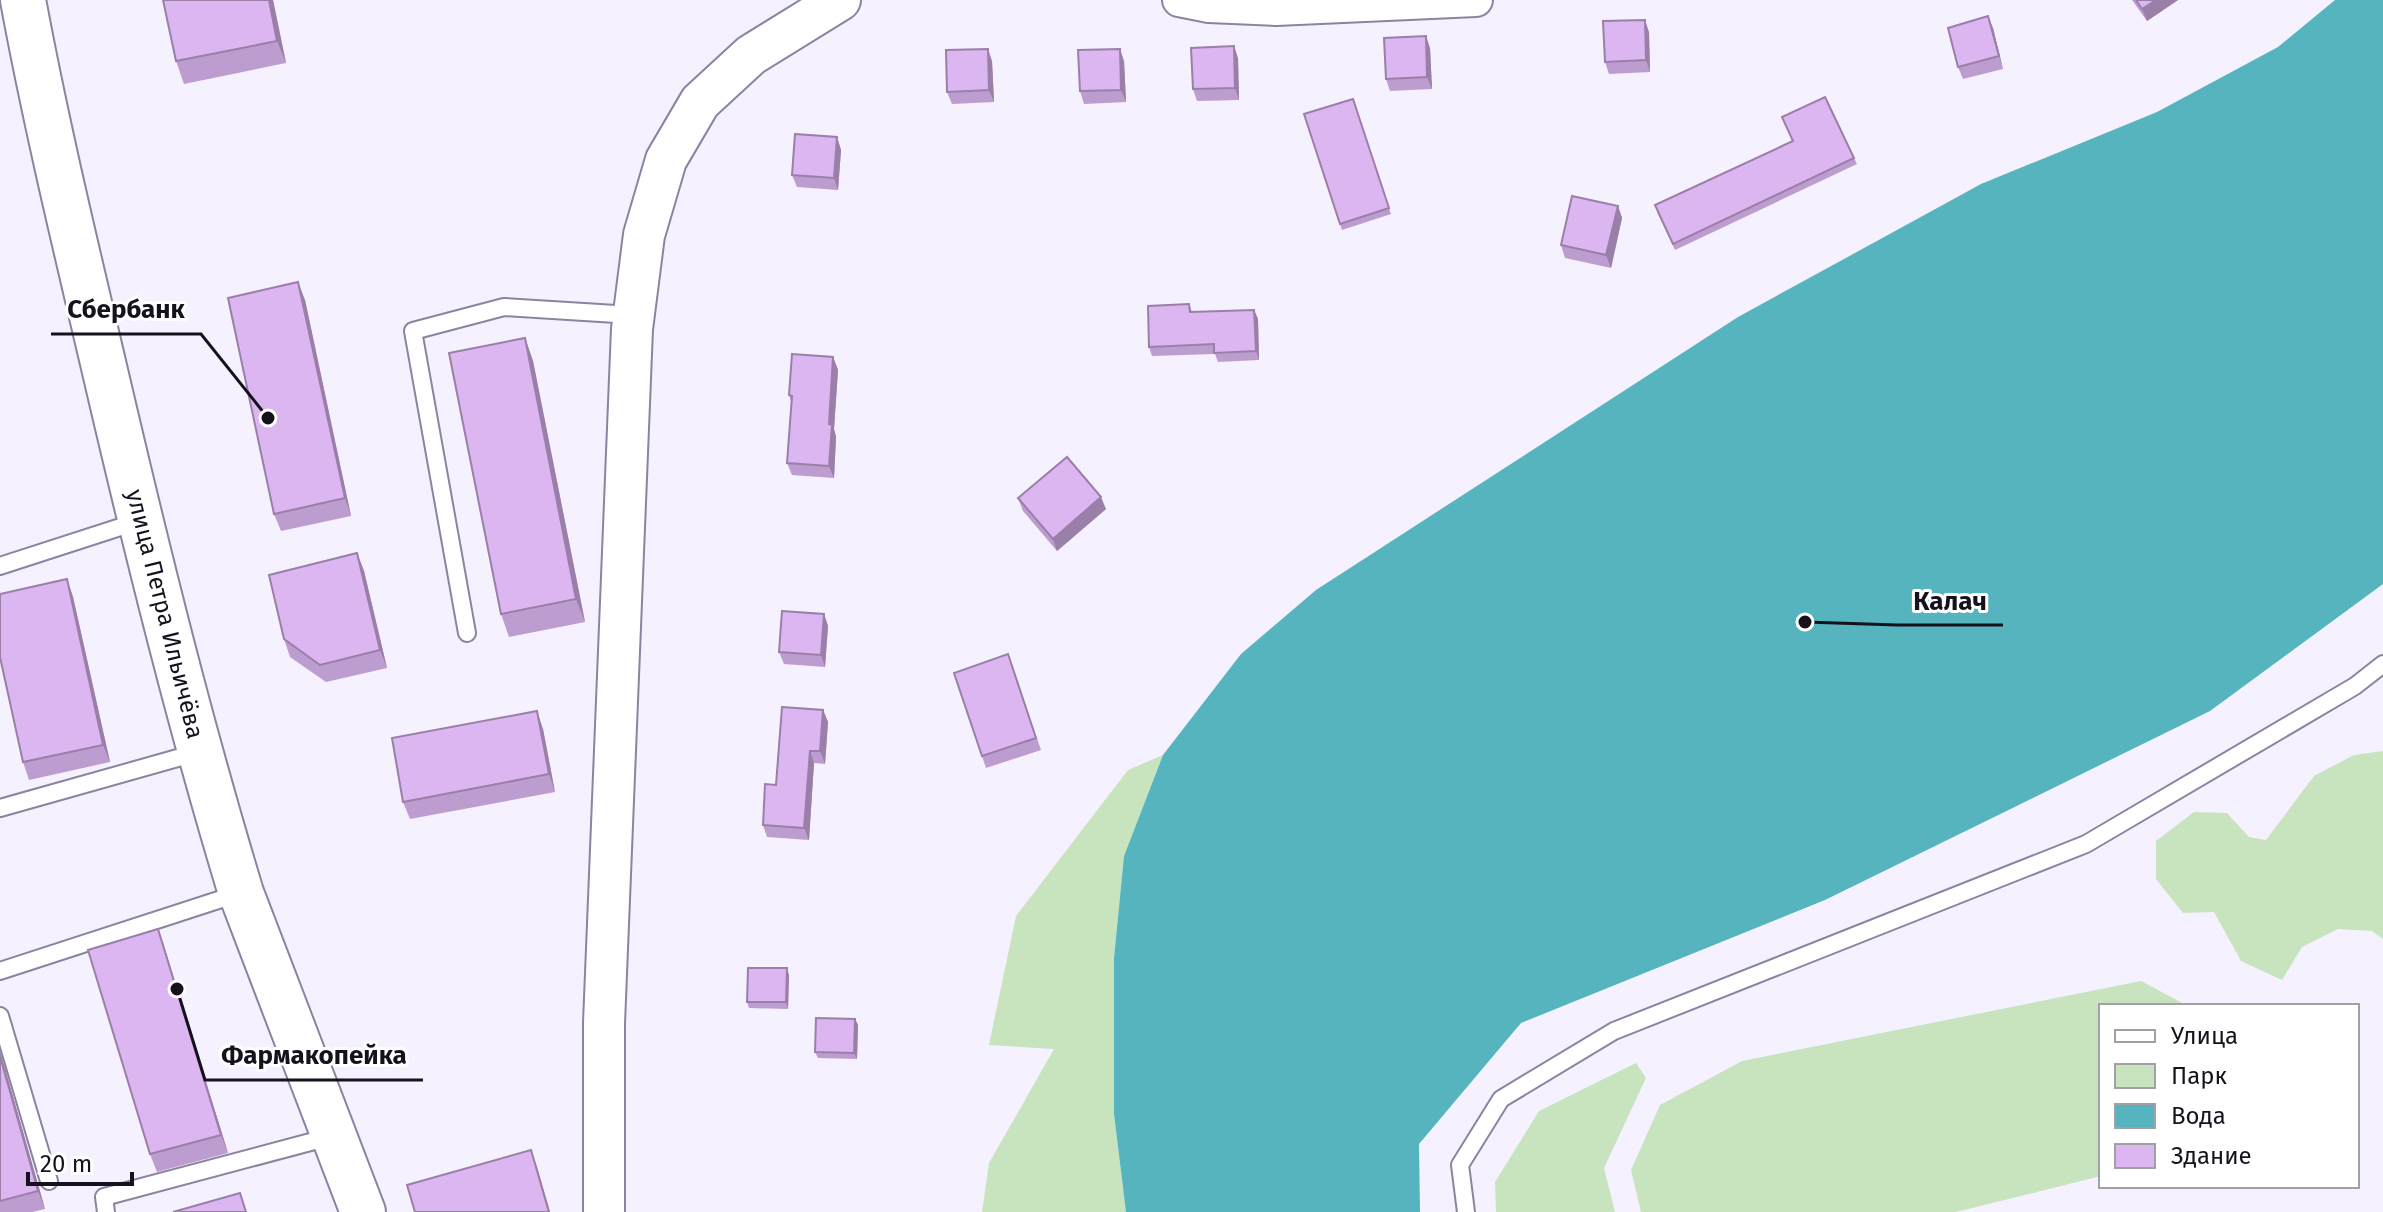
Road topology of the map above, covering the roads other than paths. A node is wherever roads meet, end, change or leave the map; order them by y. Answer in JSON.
{"nodes":[{"id":1,"x":23,"y":0,"type":"edge"},
{"id":2,"x":840,"y":0,"type":"edge"},
{"id":3,"x":1179,"y":0,"type":"edge"},
{"id":4,"x":1476,"y":0,"type":"edge"},
{"id":5,"x":634,"y":315,"type":"junction"},
{"id":6,"x":140,"y":521,"type":"junction"},
{"id":7,"x":0,"y":566,"type":"edge"},
{"id":8,"x":467,"y":633,"type":"dead end"},
{"id":9,"x":2383,"y":664,"type":"edge"},
{"id":10,"x":201,"y":751,"type":"junction"},
{"id":11,"x":0,"y":808,"type":"edge"},
{"id":12,"x":241,"y":893,"type":"junction"},
{"id":13,"x":0,"y":971,"type":"edge"},
{"id":14,"x":0,"y":1016,"type":"edge"},
{"id":15,"x":334,"y":1136,"type":"junction"},
{"id":16,"x":49,"y":1181,"type":"dead end"},
{"id":17,"x":106,"y":1212,"type":"edge"},
{"id":18,"x":363,"y":1212,"type":"edge"},
{"id":19,"x":604,"y":1212,"type":"edge"},
{"id":20,"x":1466,"y":1212,"type":"edge"}],
"edges":[{"from":1,"to":6,"type":"main road","name":"улица Петра Ильичёва"},
{"from":2,"to":5,"type":"street"},
{"from":3,"to":4,"type":"street"},
{"from":5,"to":8,"type":"lane"},
{"from":5,"to":19,"type":"street"},
{"from":6,"to":7,"type":"lane"},
{"from":6,"to":10,"type":"main road","name":"улица Петра Ильичёва"},
{"from":9,"to":20,"type":"lane"},
{"from":10,"to":11,"type":"lane"},
{"from":10,"to":12,"type":"main road","name":"улица Петра Ильичёва"},
{"from":12,"to":13,"type":"lane"},
{"from":12,"to":15,"type":"main road","name":"улица Петра Ильичёва"},
{"from":14,"to":16,"type":"lane"},
{"from":15,"to":17,"type":"lane"},
{"from":15,"to":18,"type":"main road","name":"улица Петра Ильичёва"}]}
